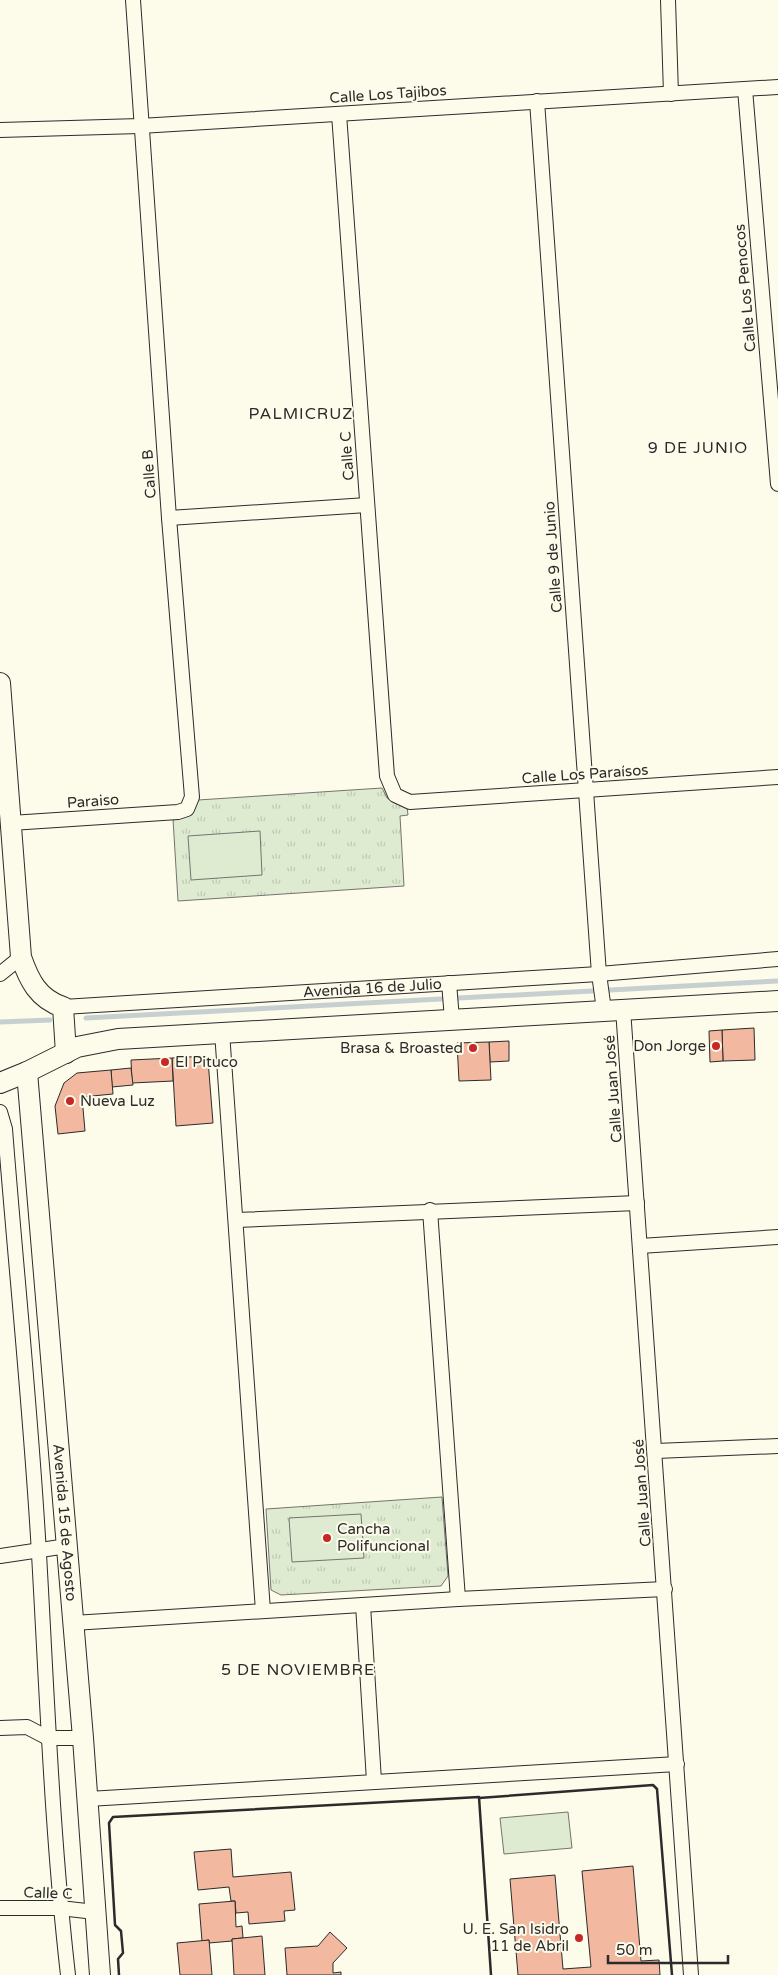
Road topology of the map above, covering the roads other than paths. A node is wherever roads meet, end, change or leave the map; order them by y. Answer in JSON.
{"nodes":[{"id":1,"x":132,"y":0,"type":"edge"},
{"id":2,"x":668,"y":0,"type":"edge"},
{"id":3,"x":778,"y":87,"type":"edge"},
{"id":4,"x":745,"y":89,"type":"junction"},
{"id":5,"x":672,"y":94,"type":"junction"},
{"id":6,"x":538,"y":101,"type":"junction"},
{"id":7,"x":339,"y":114,"type":"junction"},
{"id":8,"x":140,"y":126,"type":"junction"},
{"id":9,"x":0,"y":130,"type":"edge"},
{"id":10,"x":778,"y":483,"type":"edge"},
{"id":11,"x":367,"y":505,"type":"junction"},
{"id":12,"x":168,"y":518,"type":"junction"},
{"id":13,"x":0,"y":684,"type":"edge"},
{"id":14,"x":778,"y":777,"type":"edge"},
{"id":15,"x":587,"y":790,"type":"junction"},
{"id":16,"x":395,"y":795,"type":"joint"},
{"id":17,"x":178,"y":812,"type":"joint"},
{"id":18,"x":11,"y":823,"type":"junction"},
{"id":19,"x":21,"y":957,"type":"junction"},
{"id":20,"x":778,"y":959,"type":"edge"},
{"id":21,"x":0,"y":974,"type":"edge"},
{"id":22,"x":600,"y":978,"type":"junction"},
{"id":23,"x":450,"y":986,"type":"junction"},
{"id":24,"x":778,"y":1001,"type":"edge"},
{"id":25,"x":610,"y":1007,"type":"junction"},
{"id":26,"x":63,"y":1009,"type":"junction"},
{"id":27,"x":451,"y":1014,"type":"junction"},
{"id":28,"x":222,"y":1032,"type":"junction"},
{"id":29,"x":66,"y":1053,"type":"junction"},
{"id":30,"x":28,"y":1072,"type":"junction"},
{"id":31,"x":0,"y":1083,"type":"edge"},
{"id":32,"x":0,"y":1112,"type":"edge"},
{"id":33,"x":637,"y":1203,"type":"junction"},
{"id":34,"x":430,"y":1210,"type":"junction"},
{"id":35,"x":236,"y":1220,"type":"junction"},
{"id":36,"x":778,"y":1237,"type":"edge"},
{"id":37,"x":640,"y":1246,"type":"junction"},
{"id":38,"x":778,"y":1446,"type":"edge"},
{"id":39,"x":656,"y":1451,"type":"junction"},
{"id":40,"x":67,"y":1546,"type":"junction"},
{"id":41,"x":39,"y":1552,"type":"junction"},
{"id":42,"x":0,"y":1556,"type":"edge"},
{"id":43,"x":665,"y":1589,"type":"junction"},
{"id":44,"x":458,"y":1599,"type":"junction"},
{"id":45,"x":363,"y":1605,"type":"junction"},
{"id":46,"x":263,"y":1611,"type":"junction"},
{"id":47,"x":73,"y":1623,"type":"junction"},
{"id":48,"x":0,"y":1728,"type":"edge"},
{"id":49,"x":48,"y":1738,"type":"junction"},
{"id":50,"x":84,"y":1738,"type":"junction"},
{"id":51,"x":677,"y":1764,"type":"junction"},
{"id":52,"x":374,"y":1782,"type":"junction"},
{"id":53,"x":88,"y":1799,"type":"junction"},
{"id":54,"x":0,"y":1908,"type":"edge"},
{"id":55,"x":60,"y":1908,"type":"junction"},
{"id":56,"x":95,"y":1912,"type":"junction"},
{"id":57,"x":68,"y":1975,"type":"edge"},
{"id":58,"x":100,"y":1975,"type":"edge"},
{"id":59,"x":691,"y":1975,"type":"edge"}],
"edges":[{"from":1,"to":8,"type":"street","name":"Calle B"},
{"from":2,"to":5,"type":"street"},
{"from":3,"to":4,"type":"street","name":"Calle Los Tajibos"},
{"from":4,"to":5,"type":"street","name":"Calle Los Tajibos"},
{"from":4,"to":10,"type":"street","name":"Calle Los Penocos"},
{"from":5,"to":6,"type":"street","name":"Calle Los Tajibos"},
{"from":6,"to":7,"type":"street","name":"Calle Los Tajibos"},
{"from":6,"to":15,"type":"street","name":"Calle 9 de Junio"},
{"from":7,"to":8,"type":"street","name":"Calle Los Tajibos"},
{"from":7,"to":11,"type":"street","name":"Calle C"},
{"from":8,"to":9,"type":"street","name":"Calle Los Tajibos"},
{"from":8,"to":12,"type":"street","name":"Calle B"},
{"from":11,"to":12,"type":"street"},
{"from":11,"to":16,"type":"street","name":"Calle C"},
{"from":12,"to":17,"type":"street","name":"Calle B"},
{"from":13,"to":18,"type":"street"},
{"from":14,"to":15,"type":"street","name":"Calle Los Paraísos"},
{"from":15,"to":16,"type":"street","name":"Calle Los Paraísos"},
{"from":15,"to":22,"type":"street","name":"Calle 9 de Junio"},
{"from":17,"to":18,"type":"street","name":"Paraiso"},
{"from":18,"to":19,"type":"street"},
{"from":19,"to":21,"type":"street"},
{"from":19,"to":26,"type":"street"},
{"from":20,"to":22,"type":"street","name":"Avenida 16 de Julio"},
{"from":22,"to":23,"type":"street","name":"Avenida 16 de Julio"},
{"from":22,"to":25,"type":"street","name":"Calle 9 de Junio"},
{"from":23,"to":26,"type":"street","name":"Avenida 16 de Julio"},
{"from":23,"to":27,"type":"street"},
{"from":24,"to":25,"type":"street"},
{"from":25,"to":27,"type":"street"},
{"from":25,"to":33,"type":"street","name":"Calle Juan José"},
{"from":26,"to":29,"type":"street"},
{"from":27,"to":28,"type":"street"},
{"from":28,"to":29,"type":"street"},
{"from":28,"to":35,"type":"street"},
{"from":29,"to":30,"type":"street"},
{"from":30,"to":31,"type":"street"},
{"from":30,"to":40,"type":"street","name":"Avenida 15 de Agosto"},
{"from":32,"to":41,"type":"street","name":"Avenida 15 de Agosto"},
{"from":33,"to":34,"type":"street"},
{"from":33,"to":37,"type":"street","name":"Calle Juan José"},
{"from":34,"to":35,"type":"street"},
{"from":34,"to":44,"type":"street"},
{"from":35,"to":46,"type":"street"},
{"from":36,"to":37,"type":"street"},
{"from":37,"to":39,"type":"street","name":"Calle Juan José"},
{"from":38,"to":39,"type":"street"},
{"from":39,"to":43,"type":"street","name":"Calle Juan José"},
{"from":40,"to":41,"type":"street"},
{"from":40,"to":47,"type":"street","name":"Avenida 15 de Agosto"},
{"from":41,"to":42,"type":"street"},
{"from":41,"to":49,"type":"street","name":"Avenida 15 de Agosto"},
{"from":43,"to":44,"type":"street"},
{"from":43,"to":51,"type":"street","name":"Calle Juan José"},
{"from":44,"to":45,"type":"street"},
{"from":45,"to":46,"type":"street"},
{"from":45,"to":52,"type":"street"},
{"from":46,"to":47,"type":"street"},
{"from":47,"to":50,"type":"street","name":"Avenida 15 de Agosto"},
{"from":48,"to":49,"type":"street"},
{"from":49,"to":50,"type":"street"},
{"from":49,"to":55,"type":"street","name":"Avenida 15 de Agosto"},
{"from":50,"to":53,"type":"street","name":"Avenida 15 de Agosto"},
{"from":51,"to":52,"type":"street"},
{"from":51,"to":59,"type":"street","name":"Calle Juan José"},
{"from":52,"to":53,"type":"street"},
{"from":53,"to":56,"type":"street","name":"Avenida 15 de Agosto"},
{"from":54,"to":55,"type":"street","name":"Calle C"},
{"from":55,"to":56,"type":"street","name":"Calle C"},
{"from":55,"to":57,"type":"street","name":"Avenida 15 de Agosto"},
{"from":56,"to":58,"type":"street","name":"Avenida 15 de Agosto"}]}
